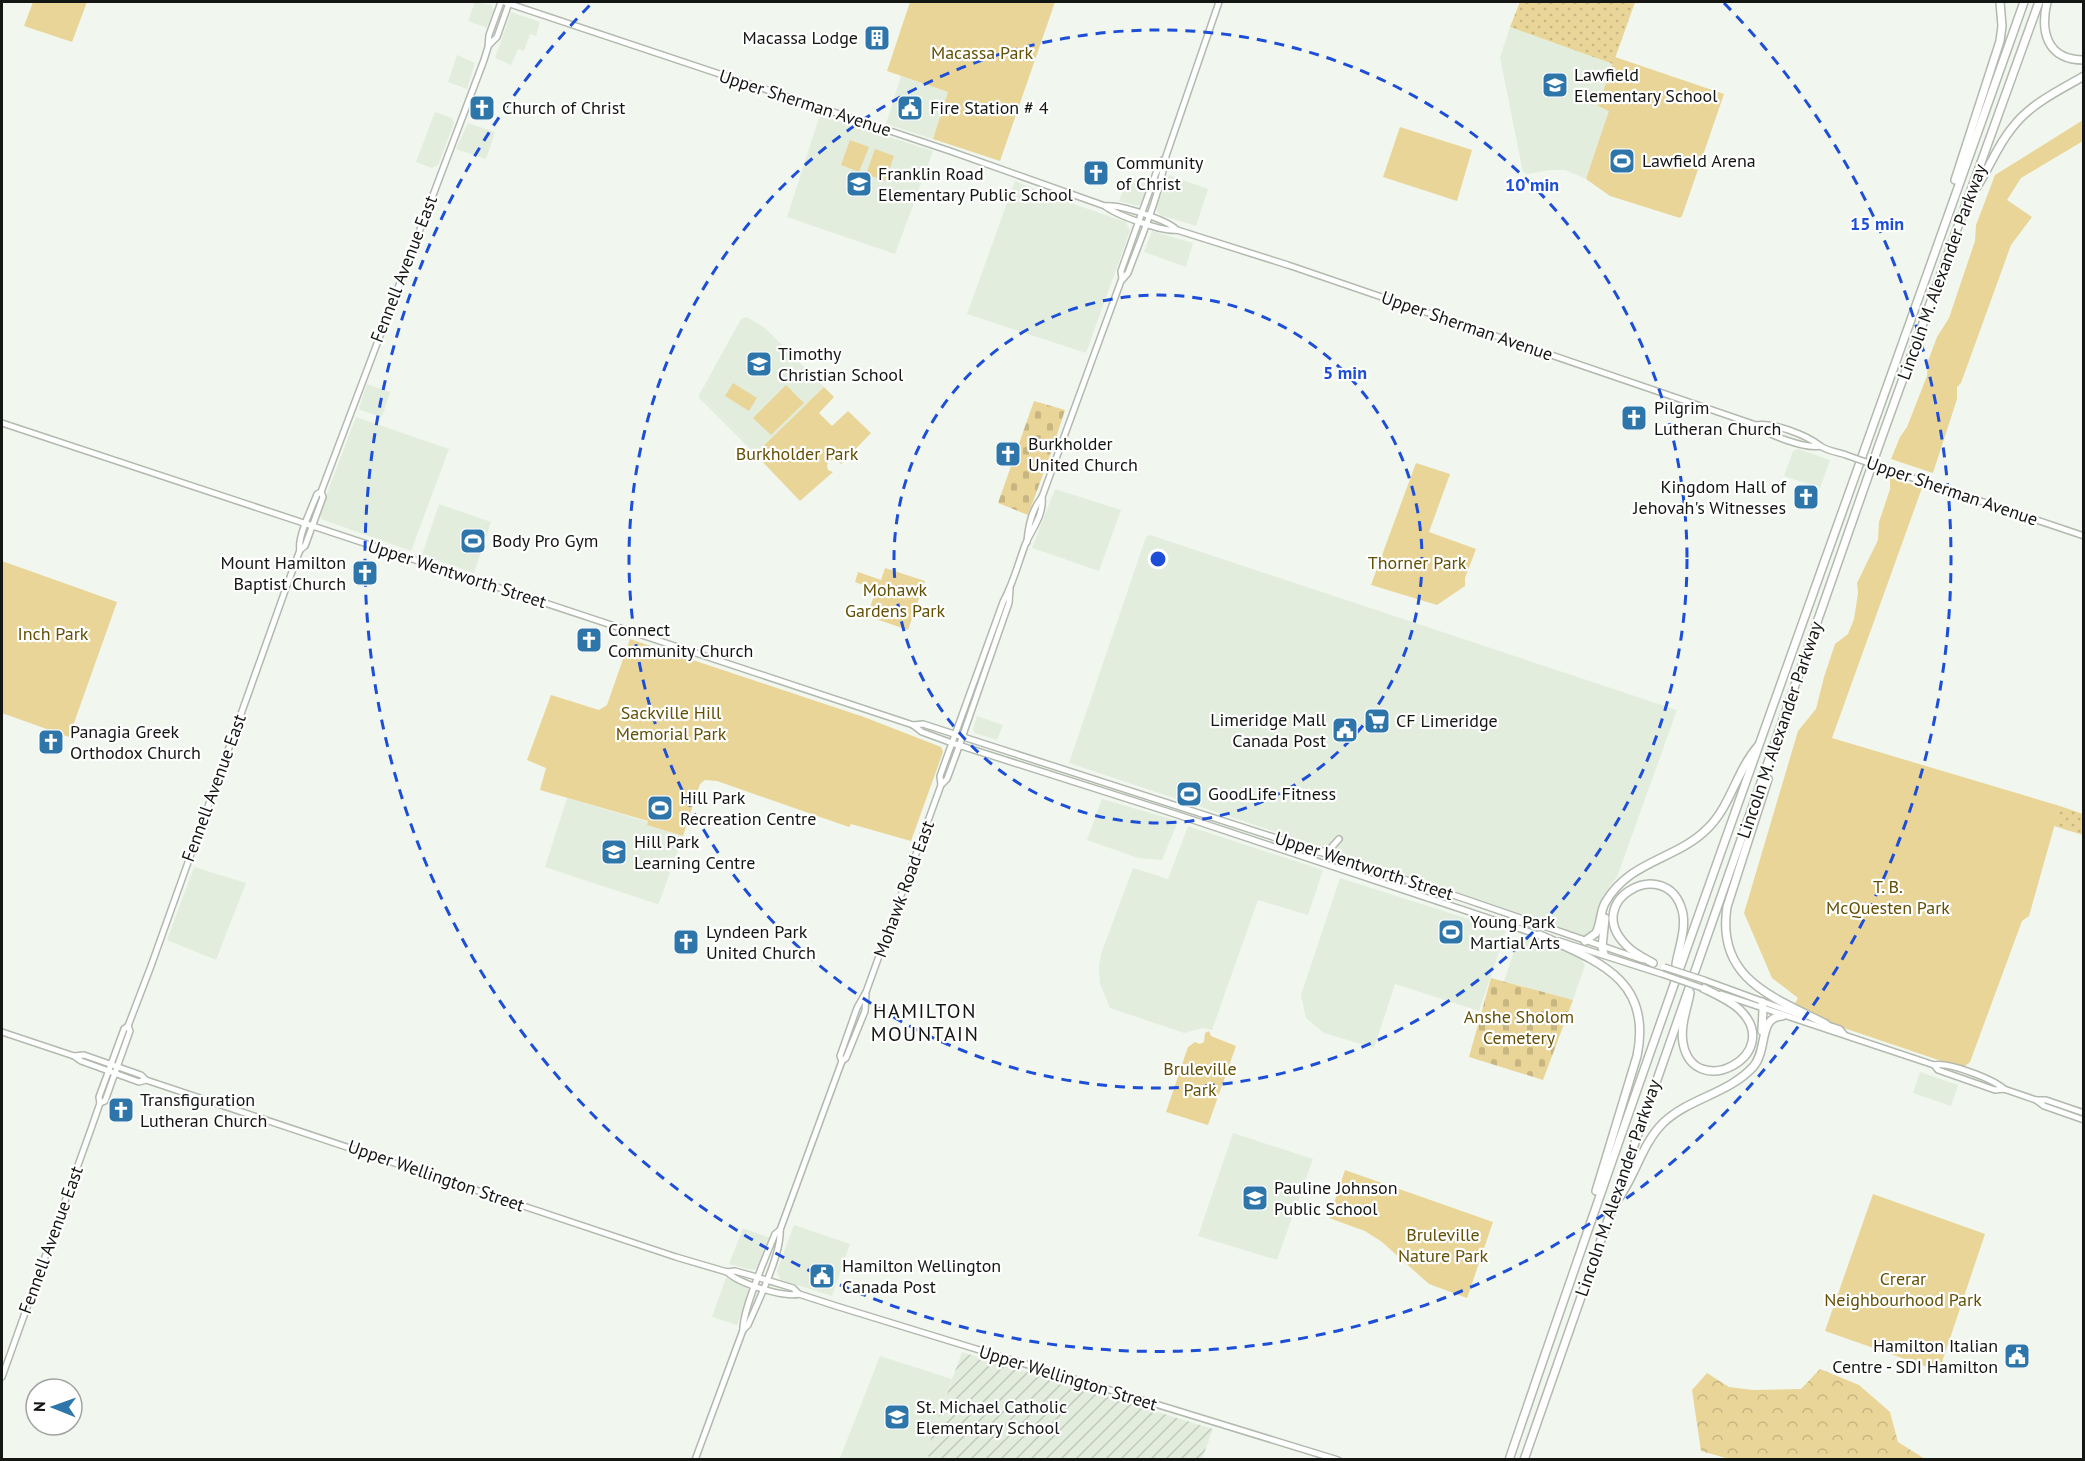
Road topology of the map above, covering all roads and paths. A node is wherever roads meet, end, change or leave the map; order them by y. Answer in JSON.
{"nodes":[{"id":1,"x":506,"y":2,"type":"edge"},
{"id":2,"x":1219,"y":2,"type":"edge"},
{"id":3,"x":2000,"y":2,"type":"edge"},
{"id":4,"x":2023,"y":2,"type":"edge"},
{"id":5,"x":2039,"y":2,"type":"edge"},
{"id":6,"x":2047,"y":2,"type":"edge"},
{"id":7,"x":2084,"y":60,"type":"edge"},
{"id":8,"x":2084,"y":76,"type":"edge"},
{"id":9,"x":1166,"y":156,"type":"junction"},
{"id":10,"x":1970,"y":198,"type":"junction"},
{"id":11,"x":1953,"y":202,"type":"junction"},
{"id":12,"x":1105,"y":206,"type":"junction"},
{"id":13,"x":1142,"y":214,"type":"junction"},
{"id":14,"x":1149,"y":217,"type":"junction"},
{"id":15,"x":1139,"y":221,"type":"junction"},
{"id":16,"x":1146,"y":223,"type":"junction"},
{"id":17,"x":1177,"y":230,"type":"junction"},
{"id":18,"x":1122,"y":279,"type":"junction"},
{"id":19,"x":2,"y":423,"type":"edge"},
{"id":20,"x":309,"y":524,"type":"junction"},
{"id":21,"x":2084,"y":536,"type":"edge"},
{"id":22,"x":1010,"y":590,"type":"junction"},
{"id":23,"x":1786,"y":714,"type":"junction"},
{"id":24,"x":913,"y":725,"type":"junction"},
{"id":25,"x":955,"y":734,"type":"junction"},
{"id":26,"x":963,"y":737,"type":"junction"},
{"id":27,"x":952,"y":743,"type":"junction"},
{"id":28,"x":1760,"y":744,"type":"junction"},
{"id":29,"x":960,"y":746,"type":"junction"},
{"id":30,"x":941,"y":785,"type":"junction"},
{"id":31,"x":1339,"y":839,"type":"dead end"},
{"id":32,"x":1317,"y":852,"type":"junction"},
{"id":33,"x":1391,"y":886,"type":"junction"},
{"id":34,"x":1430,"y":888,"type":"junction"},
{"id":35,"x":1612,"y":892,"type":"junction"},
{"id":36,"x":1469,"y":901,"type":"junction"},
{"id":37,"x":1481,"y":916,"type":"junction"},
{"id":38,"x":1504,"y":924,"type":"junction"},
{"id":39,"x":1541,"y":925,"type":"junction"},
{"id":40,"x":1540,"y":935,"type":"junction"},
{"id":41,"x":1585,"y":941,"type":"junction"},
{"id":42,"x":1603,"y":950,"type":"junction"},
{"id":43,"x":1698,"y":960,"type":"junction"},
{"id":44,"x":1653,"y":963,"type":"junction"},
{"id":45,"x":1703,"y":985,"type":"junction"},
{"id":46,"x":1671,"y":987,"type":"junction"},
{"id":47,"x":1762,"y":1005,"type":"junction"},
{"id":48,"x":1782,"y":1016,"type":"junction"},
{"id":49,"x":1826,"y":1024,"type":"junction"},
{"id":50,"x":128,"y":1026,"type":"junction"},
{"id":51,"x":2,"y":1032,"type":"edge"},
{"id":52,"x":1844,"y":1034,"type":"junction"},
{"id":53,"x":109,"y":1068,"type":"junction"},
{"id":54,"x":117,"y":1070,"type":"junction"},
{"id":55,"x":1745,"y":1075,"type":"junction"},
{"id":56,"x":2036,"y":1100,"type":"junction"},
{"id":57,"x":100,"y":1103,"type":"junction"},
{"id":58,"x":2084,"y":1113,"type":"edge"},
{"id":59,"x":2084,"y":1120,"type":"edge"},
{"id":60,"x":1611,"y":1209,"type":"junction"},
{"id":61,"x":780,"y":1230,"type":"junction"},
{"id":62,"x":1584,"y":1237,"type":"junction"},
{"id":63,"x":727,"y":1272,"type":"junction"},
{"id":64,"x":758,"y":1278,"type":"junction"},
{"id":65,"x":766,"y":1280,"type":"junction"},
{"id":66,"x":756,"y":1286,"type":"junction"},
{"id":67,"x":763,"y":1288,"type":"junction"},
{"id":68,"x":799,"y":1294,"type":"junction"},
{"id":69,"x":743,"y":1330,"type":"junction"},
{"id":70,"x":2,"y":1377,"type":"edge"},
{"id":71,"x":695,"y":1460,"type":"edge"},
{"id":72,"x":1338,"y":1460,"type":"edge"},
{"id":73,"x":1509,"y":1460,"type":"edge"},
{"id":74,"x":1524,"y":1460,"type":"edge"}],
"edges":[{"from":1,"to":12,"type":"main road","name":"Upper Sherman Avenue"},
{"from":1,"to":20,"type":"main road","name":"Fennell Avenue East"},
{"from":2,"to":9,"type":"main road","name":"Mohawk Road East"},
{"from":3,"to":11,"type":"highway"},
{"from":4,"to":11,"type":"highway","name":"Lincoln M. Alexander Parkway"},
{"from":5,"to":10,"type":"highway","name":"Lincoln M. Alexander Parkway"},
{"from":6,"to":7,"type":"highway"},
{"from":8,"to":10,"type":"highway"},
{"from":9,"to":13,"type":"main road","name":"Mohawk Road East"},
{"from":9,"to":14,"type":"main road","name":"Mohawk Road East"},
{"from":10,"to":23,"type":"highway","name":"Lincoln M. Alexander Parkway"},
{"from":11,"to":28,"type":"highway","name":"Lincoln M. Alexander Parkway"},
{"from":12,"to":13,"type":"main road","name":"Upper Sherman Avenue"},
{"from":12,"to":15,"type":"main road","name":"Upper Sherman Avenue"},
{"from":13,"to":14,"type":"main road","name":"Upper Sherman Avenue"},
{"from":13,"to":15,"type":"main road","name":"Mohawk Road East"},
{"from":14,"to":16,"type":"main road","name":"Mohawk Road East"},
{"from":14,"to":17,"type":"main road","name":"Upper Sherman Avenue"},
{"from":15,"to":16,"type":"main road","name":"Upper Sherman Avenue"},
{"from":15,"to":18,"type":"main road","name":"Mohawk Road East"},
{"from":16,"to":17,"type":"main road","name":"Upper Sherman Avenue"},
{"from":16,"to":18,"type":"main road","name":"Mohawk Road East"},
{"from":17,"to":21,"type":"main road","name":"Upper Sherman Avenue","bridge":true},
{"from":18,"to":22,"type":"main road","name":"Mohawk Road East"},
{"from":19,"to":20,"type":"main road","name":"Upper Wentworth Street"},
{"from":20,"to":24,"type":"main road","name":"Upper Wentworth Street"},
{"from":20,"to":50,"type":"main road","name":"Fennell Avenue East"},
{"from":22,"to":25,"type":"main road","name":"Mohawk Road East"},
{"from":22,"to":26,"type":"main road","name":"Mohawk Road East"},
{"from":23,"to":43,"type":"highway","name":"Lincoln M. Alexander Parkway"},
{"from":23,"to":49,"type":"highway"},
{"from":24,"to":25,"type":"main road","name":"Upper Wentworth Street"},
{"from":24,"to":27,"type":"main road","name":"Upper Wentworth Street"},
{"from":25,"to":26,"type":"main road","name":"Upper Wentworth Street"},
{"from":25,"to":27,"type":"main road","name":"Mohawk Road East"},
{"from":26,"to":29,"type":"main road","name":"Mohawk Road East"},
{"from":26,"to":32,"type":"main road","name":"Upper Wentworth Street"},
{"from":27,"to":29,"type":"main road","name":"Upper Wentworth Street"},
{"from":27,"to":30,"type":"main road","name":"Mohawk Road East"},
{"from":28,"to":35,"type":"highway"},
{"from":28,"to":46,"type":"highway","name":"Lincoln M. Alexander Parkway"},
{"from":29,"to":30,"type":"main road","name":"Mohawk Road East"},
{"from":29,"to":33,"type":"main road","name":"Upper Wentworth Street"},
{"from":30,"to":61,"type":"main road","name":"Mohawk Road East"},
{"from":31,"to":32,"type":"main road"},
{"from":32,"to":34,"type":"main road","name":"Upper Wentworth Street"},
{"from":33,"to":34,"type":"main road"},
{"from":33,"to":37,"type":"main road","name":"Upper Wentworth Street"},
{"from":34,"to":36,"type":"main road","name":"Upper Wentworth Street"},
{"from":35,"to":41,"type":"highway"},
{"from":35,"to":42,"type":"highway"},
{"from":36,"to":37,"type":"main road"},
{"from":36,"to":39,"type":"main road","name":"Upper Wentworth Street"},
{"from":37,"to":38,"type":"main road","name":"Upper Wentworth Street"},
{"from":38,"to":39,"type":"main road"},
{"from":38,"to":40,"type":"main road","name":"Upper Wentworth Street"},
{"from":39,"to":41,"type":"main road","name":"Upper Wentworth Street"},
{"from":40,"to":42,"type":"main road","name":"Upper Wentworth Street"},
{"from":40,"to":62,"type":"highway"},
{"from":41,"to":42,"type":"main road","name":"Upper Wentworth Street"},
{"from":42,"to":44,"type":"main road","name":"Upper Wentworth Street"},
{"from":42,"to":45,"type":"main road","name":"Upper Wentworth Street","bridge":true},
{"from":43,"to":45,"type":"highway"},
{"from":43,"to":60,"type":"highway","name":"Lincoln M. Alexander Parkway"},
{"from":44,"to":45,"type":"main road","name":"Upper Wentworth Street","bridge":true},
{"from":44,"to":46,"type":"highway"},
{"from":45,"to":47,"type":"main road","name":"Upper Wentworth Street"},
{"from":46,"to":62,"type":"highway","name":"Lincoln M. Alexander Parkway"},
{"from":47,"to":48,"type":"main road","name":"Upper Wentworth Street"},
{"from":47,"to":49,"type":"main road","name":"Upper Wentworth Street"},
{"from":47,"to":55,"type":"highway"},
{"from":48,"to":52,"type":"main road","name":"Upper Wentworth Street"},
{"from":48,"to":55,"type":"highway"},
{"from":49,"to":52,"type":"main road","name":"Upper Wentworth Street"},
{"from":50,"to":53,"type":"main road","name":"Fennell Avenue East"},
{"from":50,"to":54,"type":"main road","name":"Fennell Avenue East"},
{"from":51,"to":53,"type":"main road","name":"Upper Wellington Street"},
{"from":52,"to":56,"type":"main road","name":"Upper Wentworth Street"},
{"from":53,"to":54,"type":"main road","name":"Upper Wellington Street"},
{"from":53,"to":57,"type":"main road","name":"Fennell Avenue East"},
{"from":54,"to":57,"type":"main road","name":"Fennell Avenue East"},
{"from":54,"to":63,"type":"main road","name":"Upper Wellington Street"},
{"from":55,"to":60,"type":"highway"},
{"from":56,"to":58,"type":"main road","name":"Upper Wentworth Street"},
{"from":56,"to":59,"type":"main road","name":"Upper Wentworth Street"},
{"from":57,"to":70,"type":"main road","name":"Fennell Avenue East"},
{"from":60,"to":74,"type":"highway","name":"Lincoln M. Alexander Parkway"},
{"from":61,"to":64,"type":"main road","name":"Mohawk Road East"},
{"from":61,"to":65,"type":"main road","name":"Mohawk Road East"},
{"from":62,"to":73,"type":"highway","name":"Lincoln M. Alexander Parkway"},
{"from":63,"to":64,"type":"main road","name":"Upper Wellington Street"},
{"from":63,"to":66,"type":"main road","name":"Upper Wellington Street"},
{"from":64,"to":65,"type":"main road","name":"Upper Wellington Street"},
{"from":64,"to":66,"type":"main road","name":"Mohawk Road East"},
{"from":65,"to":67,"type":"main road","name":"Mohawk Road East"},
{"from":65,"to":68,"type":"main road","name":"Upper Wellington Street"},
{"from":66,"to":67,"type":"main road","name":"Upper Wellington Street"},
{"from":66,"to":69,"type":"main road","name":"Mohawk Road East"},
{"from":67,"to":68,"type":"main road","name":"Upper Wellington Street"},
{"from":67,"to":69,"type":"main road","name":"Mohawk Road East"},
{"from":68,"to":72,"type":"main road","name":"Upper Wellington Street"},
{"from":69,"to":71,"type":"main road","name":"Mohawk Road East"}]}
